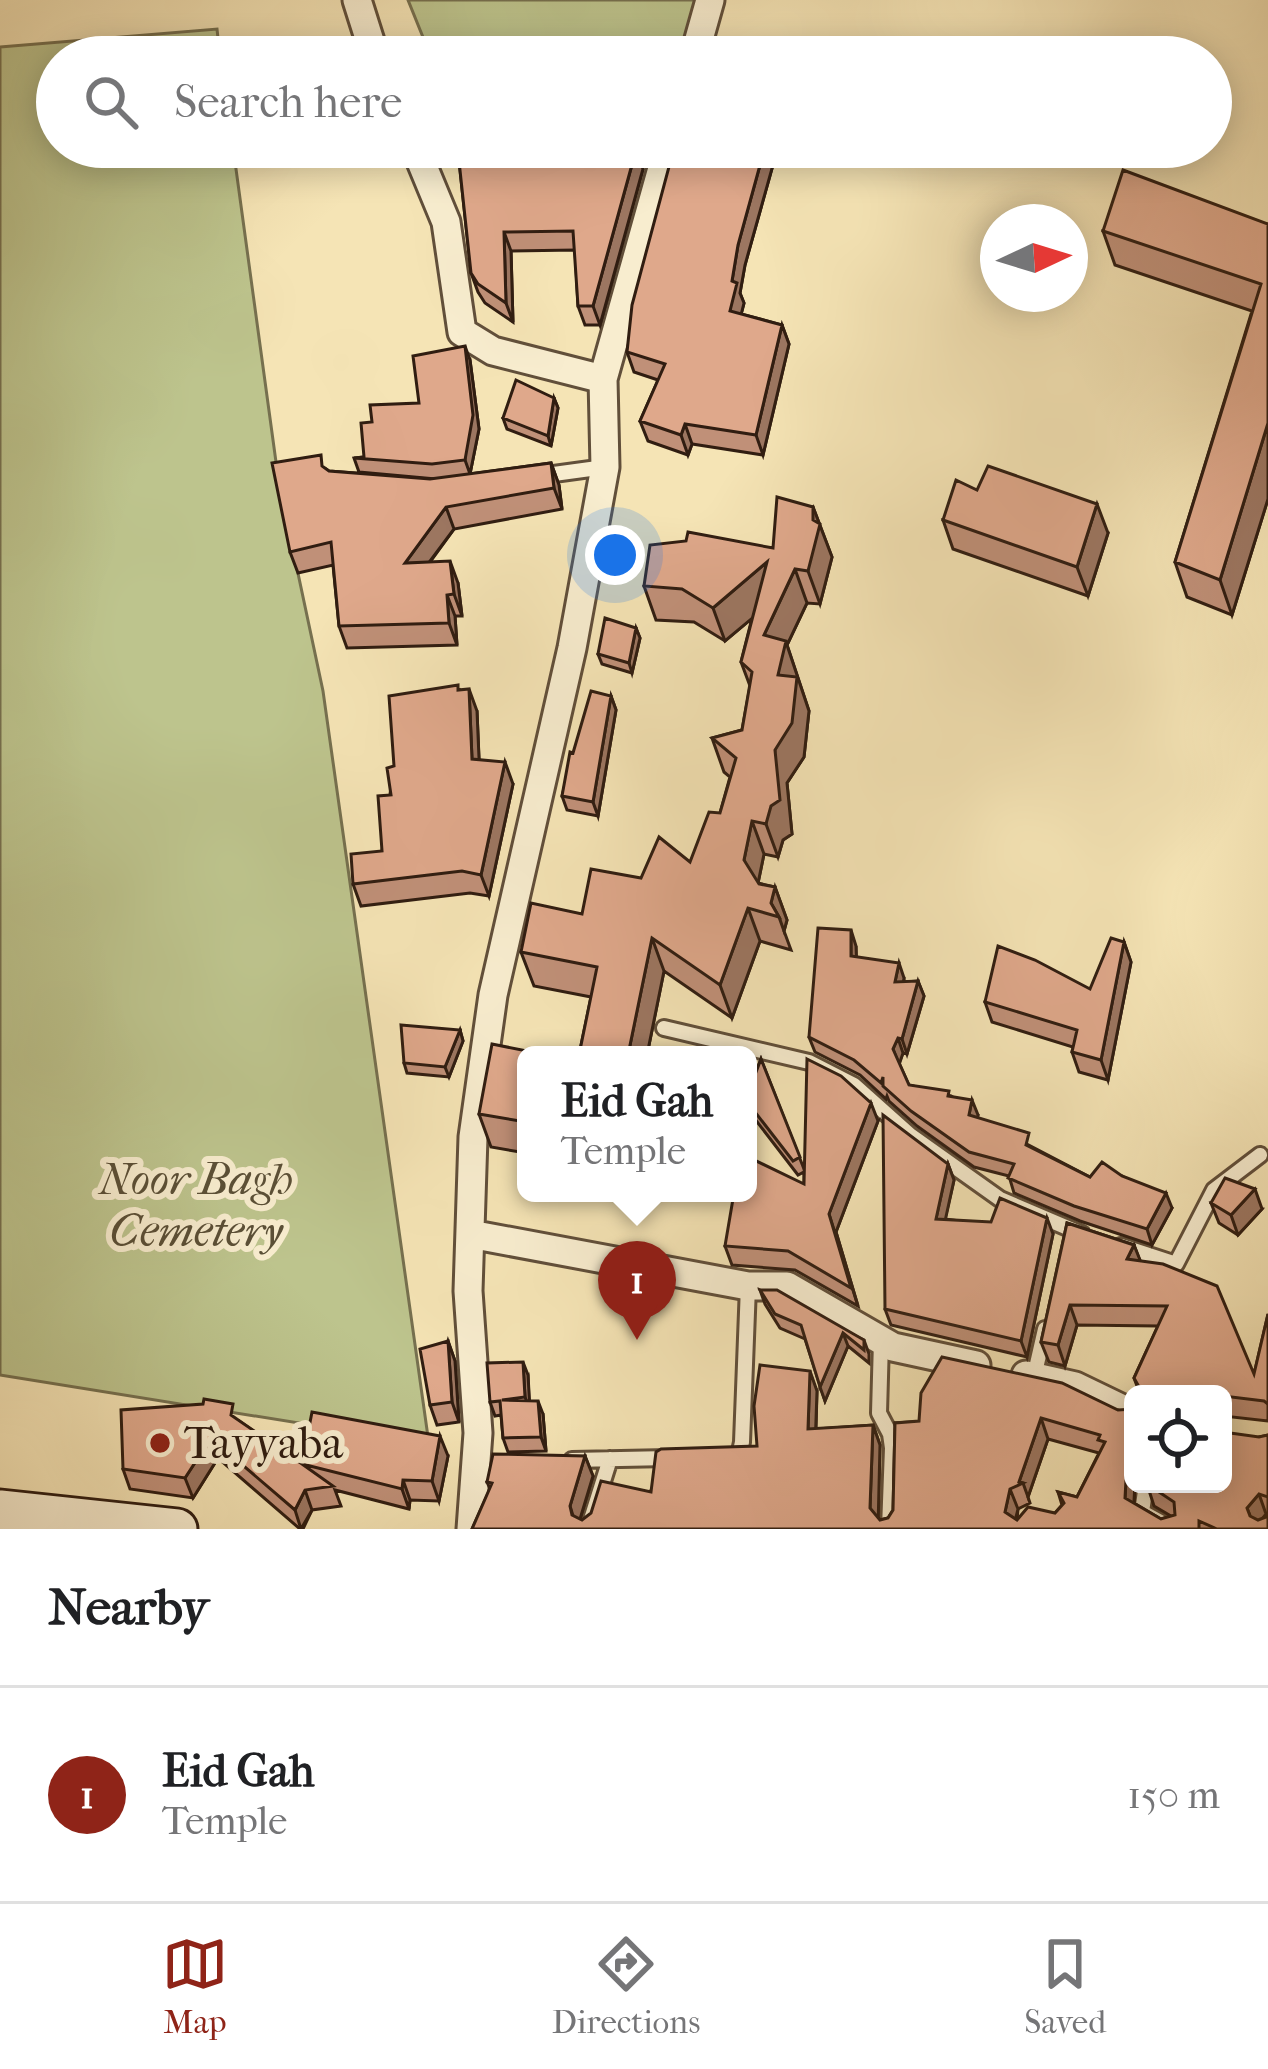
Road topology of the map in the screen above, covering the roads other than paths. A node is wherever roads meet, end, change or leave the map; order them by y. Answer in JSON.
{"nodes":[{"id":1,"x":357,"y":0,"type":"edge"},
{"id":2,"x":710,"y":0,"type":"edge"},
{"id":3,"x":366,"y":36,"type":"edge"},
{"id":4,"x":700,"y":36,"type":"edge"},
{"id":5,"x":424,"y":168,"type":"edge"},
{"id":6,"x":662,"y":168,"type":"edge"},
{"id":7,"x":603,"y":379,"type":"junction"},
{"id":8,"x":605,"y":467,"type":"junction"},
{"id":9,"x":522,"y":478,"type":"edge"},
{"id":10,"x":664,"y":1028,"type":"dead end"},
{"id":11,"x":741,"y":1046,"type":"edge"},
{"id":12,"x":757,"y":1050,"type":"edge"},
{"id":13,"x":1260,"y":1155,"type":"dead end"},
{"id":14,"x":1066,"y":1228,"type":"junction"},
{"id":15,"x":470,"y":1234,"type":"junction"},
{"id":16,"x":1061,"y":1249,"type":"edge"},
{"id":17,"x":748,"y":1286,"type":"junction"},
{"id":18,"x":1048,"y":1313,"type":"edge"},
{"id":19,"x":881,"y":1341,"type":"junction"},
{"id":20,"x":1034,"y":1377,"type":"junction"},
{"id":21,"x":1124,"y":1410,"type":"edge"},
{"id":22,"x":696,"y":1457,"type":"edge"},
{"id":23,"x":717,"y":1457,"type":"edge"},
{"id":24,"x":610,"y":1459,"type":"junction"},
{"id":25,"x":566,"y":1460,"type":"edge"},
{"id":26,"x":1145,"y":1493,"type":"edge"},
{"id":27,"x":0,"y":1510,"type":"edge"},
{"id":28,"x":177,"y":1529,"type":"edge"},
{"id":29,"x":471,"y":1529,"type":"edge"},
{"id":30,"x":588,"y":1529,"type":"edge"},
{"id":31,"x":889,"y":1529,"type":"edge"},
{"id":32,"x":1173,"y":1529,"type":"edge"}],
"edges":[{"from":1,"to":3,"type":"street"},
{"from":2,"to":4,"type":"street"},
{"from":5,"to":7,"type":"street"},
{"from":6,"to":7,"type":"street"},
{"from":7,"to":8,"type":"street"},
{"from":8,"to":9,"type":"lane"},
{"from":8,"to":15,"type":"street"},
{"from":10,"to":11,"type":"lane"},
{"from":12,"to":14,"type":"lane"},
{"from":13,"to":14,"type":"lane"},
{"from":14,"to":16,"type":"lane"},
{"from":15,"to":17,"type":"street"},
{"from":15,"to":29,"type":"street"},
{"from":17,"to":19,"type":"street"},
{"from":17,"to":23,"type":"lane"},
{"from":18,"to":20,"type":"lane"},
{"from":19,"to":20,"type":"street"},
{"from":19,"to":31,"type":"lane"},
{"from":20,"to":21,"type":"street"},
{"from":22,"to":24,"type":"lane"},
{"from":24,"to":25,"type":"lane"},
{"from":24,"to":30,"type":"lane"},
{"from":26,"to":32,"type":"lane"},
{"from":27,"to":28,"type":"main road"}]}
